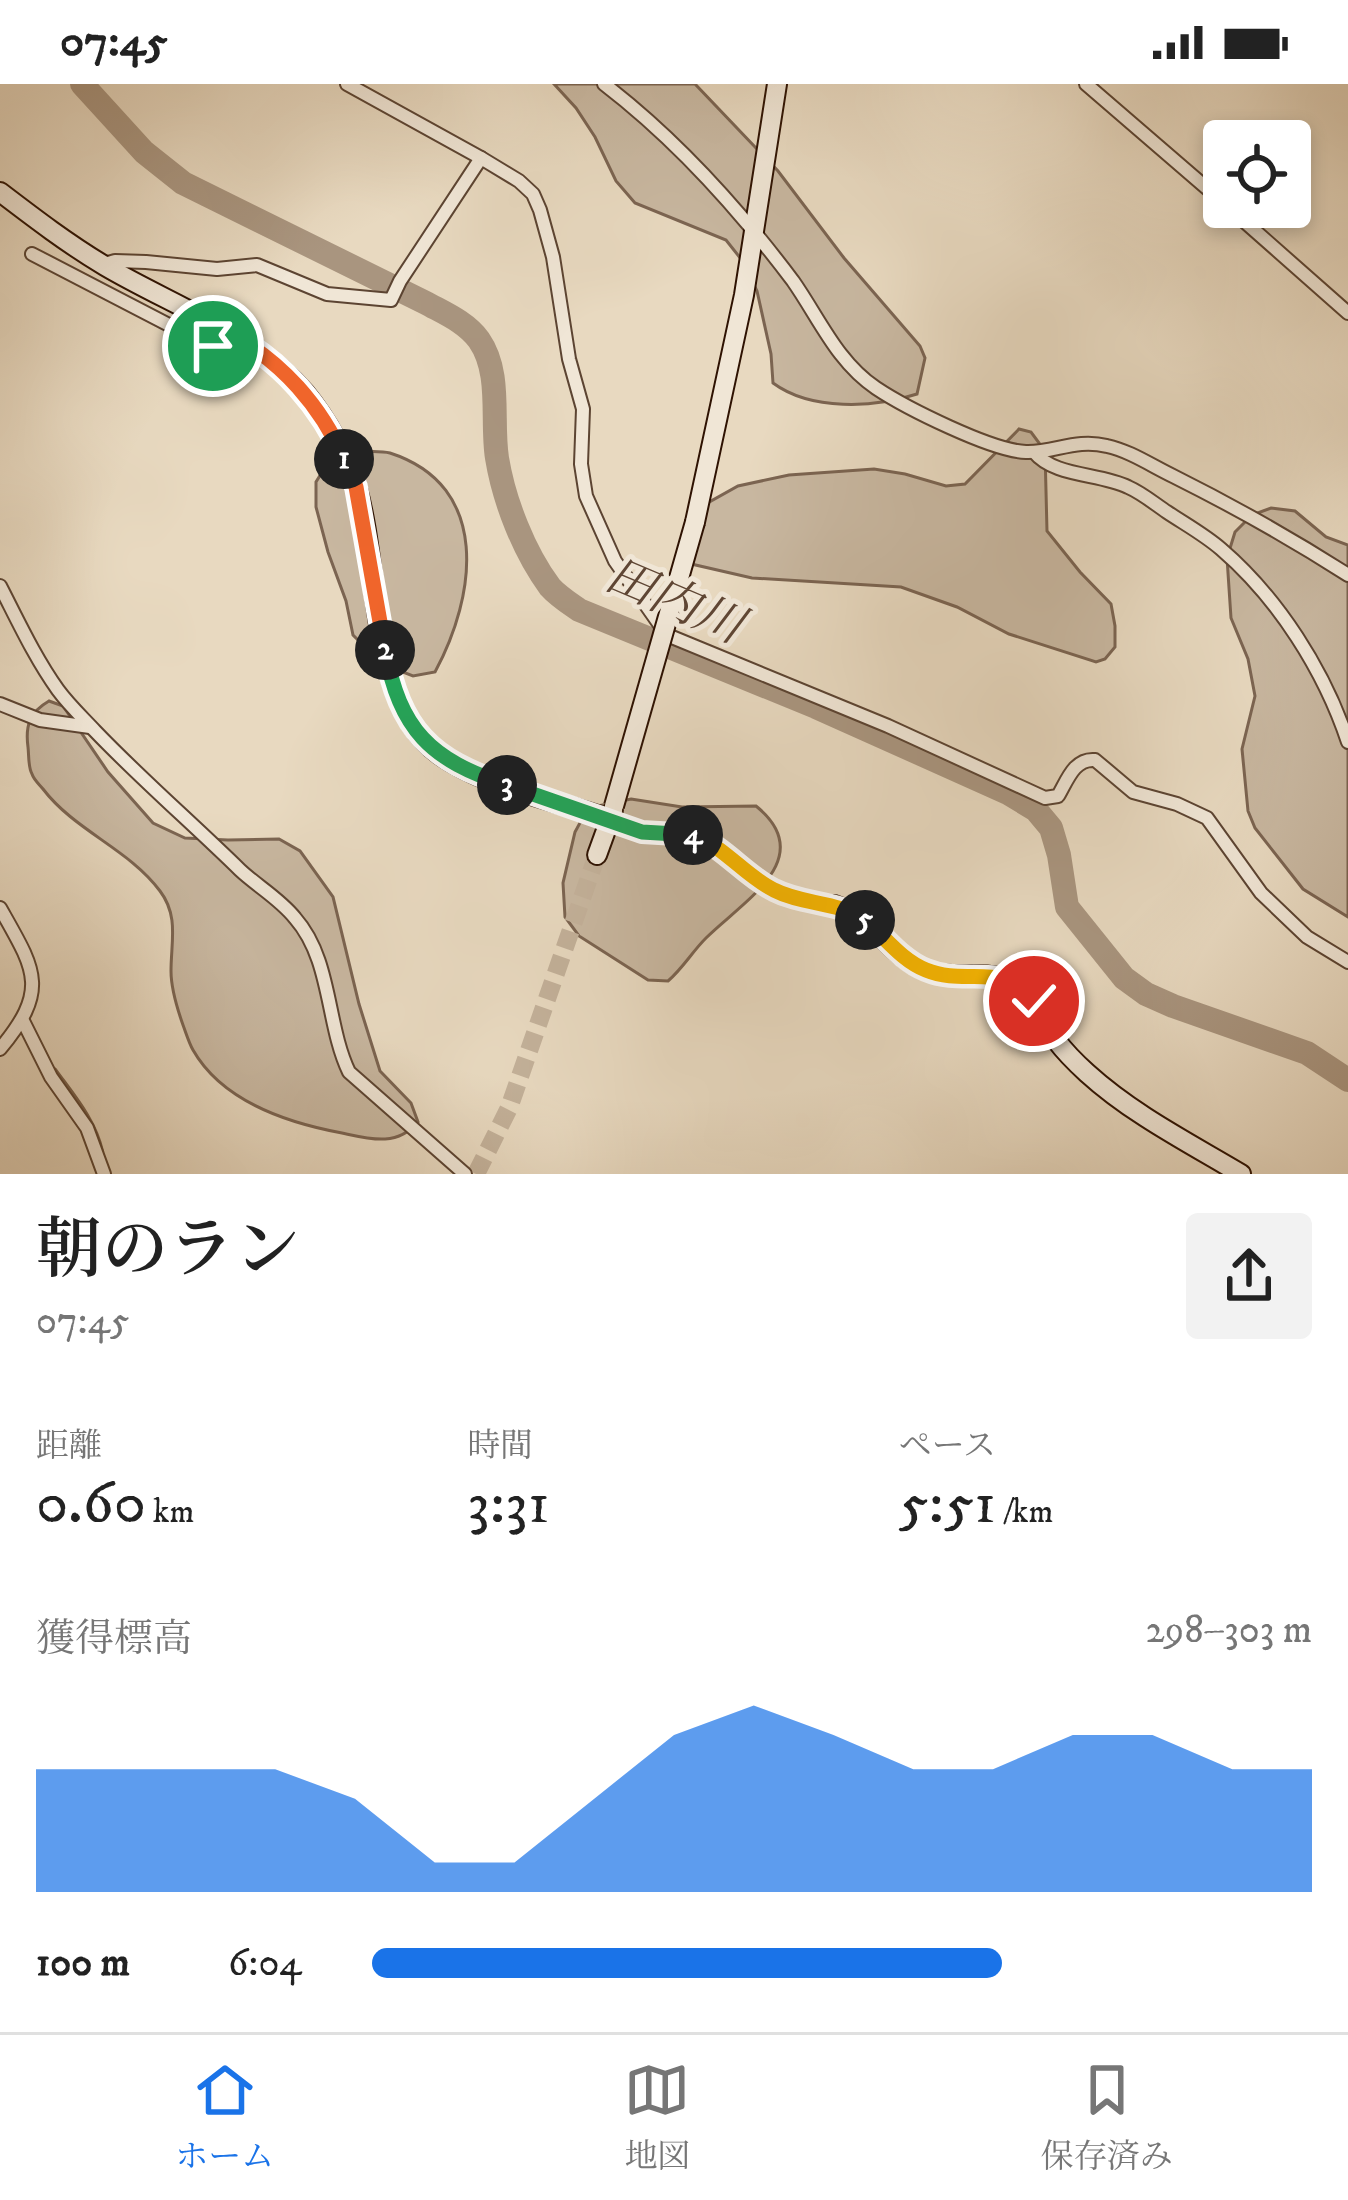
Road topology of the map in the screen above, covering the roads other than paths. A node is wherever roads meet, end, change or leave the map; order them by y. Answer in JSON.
{"nodes":[{"id":1,"x":347,"y":84,"type":"edge"},
{"id":2,"x":604,"y":84,"type":"edge"},
{"id":3,"x":777,"y":84,"type":"edge"},
{"id":4,"x":1086,"y":84,"type":"edge"},
{"id":5,"x":481,"y":158,"type":"junction"},
{"id":6,"x":1203,"y":185,"type":"edge"},
{"id":7,"x":0,"y":192,"type":"edge"},
{"id":8,"x":1252,"y":228,"type":"edge"},
{"id":9,"x":755,"y":233,"type":"junction"},
{"id":10,"x":32,"y":254,"type":"dead end"},
{"id":11,"x":103,"y":265,"type":"junction"},
{"id":12,"x":1348,"y":313,"type":"edge"},
{"id":13,"x":231,"y":334,"type":"junction"},
{"id":14,"x":1034,"y":452,"type":"junction"},
{"id":15,"x":1348,"y":575,"type":"edge"},
{"id":16,"x":0,"y":586,"type":"edge"},
{"id":17,"x":0,"y":704,"type":"edge"},
{"id":18,"x":92,"y":727,"type":"junction"},
{"id":19,"x":1348,"y":742,"type":"edge"},
{"id":20,"x":612,"y":813,"type":"junction"},
{"id":21,"x":597,"y":855,"type":"tunnel mouth"},
{"id":22,"x":834,"y":905,"type":"joint"},
{"id":23,"x":0,"y":908,"type":"edge"},
{"id":24,"x":1348,"y":962,"type":"edge"},
{"id":25,"x":23,"y":1021,"type":"junction"},
{"id":26,"x":0,"y":1049,"type":"edge"},
{"id":27,"x":104,"y":1174,"type":"edge"},
{"id":28,"x":465,"y":1174,"type":"edge"},
{"id":29,"x":1241,"y":1174,"type":"edge"}],
"edges":[{"from":1,"to":5,"type":"street"},
{"from":2,"to":9,"type":"street"},
{"from":3,"to":9,"type":"street"},
{"from":4,"to":6,"type":"street"},
{"from":5,"to":11,"type":"street"},
{"from":5,"to":24,"type":"street"},
{"from":7,"to":11,"type":"street"},
{"from":8,"to":12,"type":"street"},
{"from":9,"to":14,"type":"street"},
{"from":9,"to":20,"type":"street","bridge":true},
{"from":10,"to":13,"type":"street"},
{"from":11,"to":13,"type":"street"},
{"from":13,"to":20,"type":"street"},
{"from":14,"to":15,"type":"street"},
{"from":14,"to":19,"type":"street"},
{"from":16,"to":18,"type":"street"},
{"from":17,"to":18,"type":"street"},
{"from":18,"to":28,"type":"street"},
{"from":20,"to":21,"type":"street"},
{"from":20,"to":22,"type":"street"},
{"from":22,"to":29,"type":"street"},
{"from":23,"to":25,"type":"street"},
{"from":25,"to":26,"type":"street"},
{"from":25,"to":27,"type":"street"}]}
